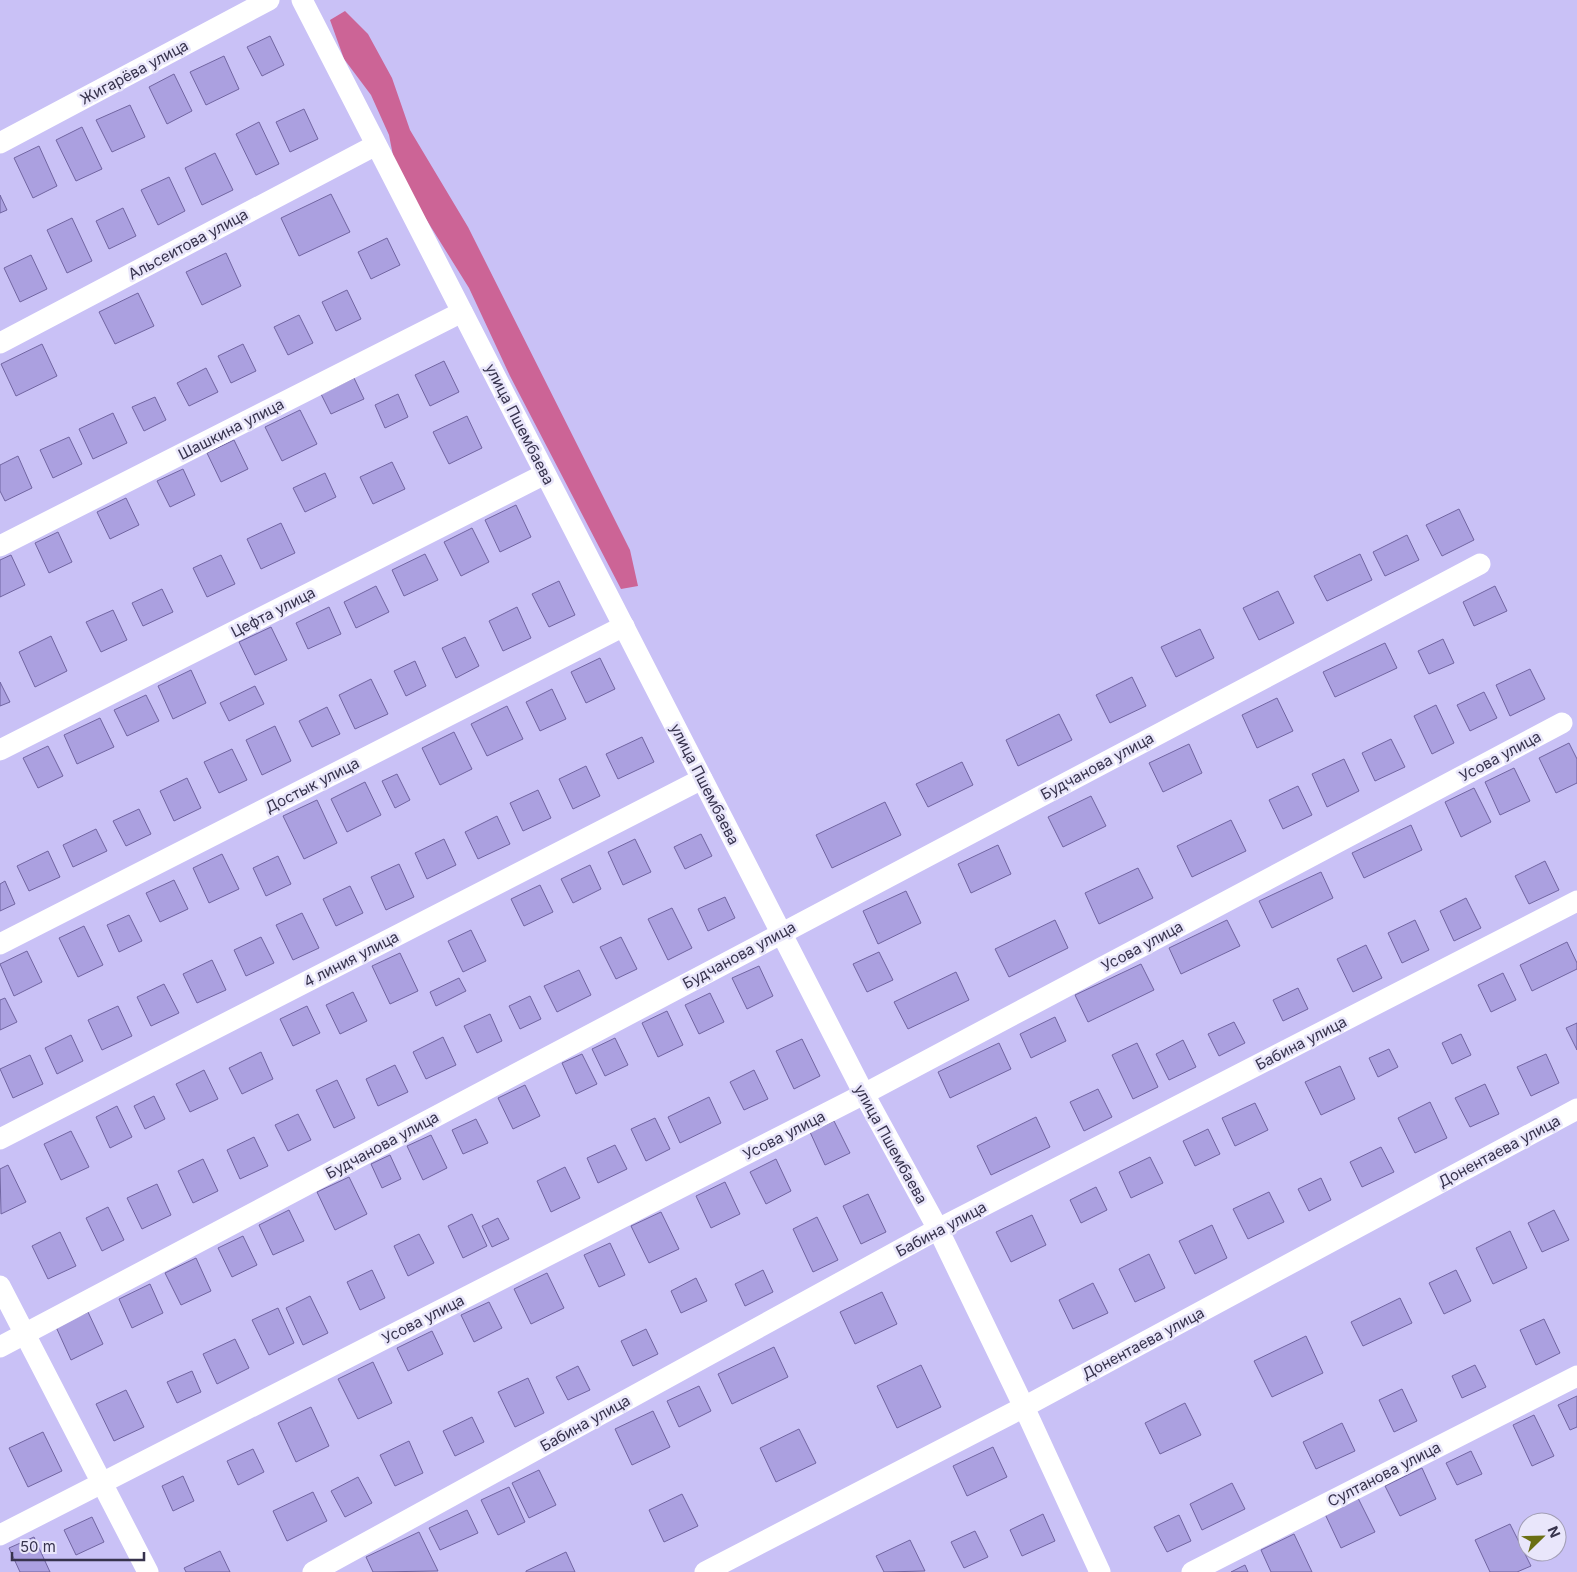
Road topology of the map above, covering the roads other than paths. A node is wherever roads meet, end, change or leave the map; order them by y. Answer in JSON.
{"nodes":[{"id":1,"x":268,"y":0,"type":"edge"},
{"id":2,"x":302,"y":0,"type":"edge"},
{"id":3,"x":0,"y":144,"type":"edge"},
{"id":4,"x":376,"y":145,"type":"junction"},
{"id":5,"x":462,"y":312,"type":"junction"},
{"id":6,"x":0,"y":342,"type":"edge"},
{"id":7,"x":545,"y":474,"type":"junction"},
{"id":8,"x":0,"y":546,"type":"edge"},
{"id":9,"x":1480,"y":564,"type":"dead end"},
{"id":10,"x":624,"y":626,"type":"junction"},
{"id":11,"x":1562,"y":724,"type":"dead end"},
{"id":12,"x":0,"y":750,"type":"edge"},
{"id":13,"x":702,"y":779,"type":"junction"},
{"id":14,"x":1577,"y":901,"type":"edge"},
{"id":15,"x":781,"y":932,"type":"junction"},
{"id":16,"x":0,"y":944,"type":"edge"},
{"id":17,"x":864,"y":1094,"type":"junction"},
{"id":18,"x":1577,"y":1109,"type":"edge"},
{"id":19,"x":0,"y":1139,"type":"edge"},
{"id":20,"x":938,"y":1229,"type":"junction"},
{"id":21,"x":0,"y":1286,"type":"edge"},
{"id":22,"x":25,"y":1335,"type":"junction"},
{"id":23,"x":0,"y":1347,"type":"edge"},
{"id":24,"x":1577,"y":1376,"type":"edge"},
{"id":25,"x":1024,"y":1408,"type":"junction"},
{"id":26,"x":102,"y":1482,"type":"junction"},
{"id":27,"x":0,"y":1535,"type":"edge"},
{"id":28,"x":148,"y":1572,"type":"edge"},
{"id":29,"x":313,"y":1572,"type":"edge"},
{"id":30,"x":705,"y":1572,"type":"edge"},
{"id":31,"x":1100,"y":1572,"type":"edge"},
{"id":32,"x":1192,"y":1572,"type":"edge"}],
"edges":[{"from":1,"to":3,"type":"street","name":"Жигарёва улица"},
{"from":2,"to":4,"type":"street","name":"улица Пшембаева"},
{"from":4,"to":5,"type":"street","name":"улица Пшембаева"},
{"from":4,"to":6,"type":"street","name":"Альсеитова улица"},
{"from":5,"to":7,"type":"street","name":"улица Пшембаева"},
{"from":5,"to":8,"type":"street","name":"Шашкина улица"},
{"from":7,"to":10,"type":"street","name":"улица Пшембаева"},
{"from":7,"to":12,"type":"street","name":"Цефта улица"},
{"from":9,"to":15,"type":"street","name":"Будчанова улица"},
{"from":10,"to":13,"type":"street","name":"улица Пшембаева"},
{"from":10,"to":16,"type":"street","name":"Достык улица"},
{"from":11,"to":17,"type":"street","name":"Усова улица"},
{"from":13,"to":15,"type":"street","name":"улица Пшембаева"},
{"from":13,"to":19,"type":"street","name":"4 линия улица"},
{"from":14,"to":20,"type":"street","name":"Бабина улица"},
{"from":15,"to":17,"type":"street","name":"улица Пшембаева"},
{"from":15,"to":22,"type":"street","name":"Будчанова улица"},
{"from":17,"to":20,"type":"street","name":"улица Пшембаева"},
{"from":17,"to":26,"type":"street","name":"Усова улица"},
{"from":18,"to":25,"type":"street","name":"Донентаева улица"},
{"from":20,"to":25,"type":"street","name":"улица Пшембаева"},
{"from":20,"to":29,"type":"street","name":"Бабина улица"},
{"from":21,"to":22,"type":"street"},
{"from":22,"to":23,"type":"street","name":"Будчанова улица"},
{"from":22,"to":26,"type":"street"},
{"from":24,"to":32,"type":"street","name":"Султанова улица"},
{"from":25,"to":30,"type":"street","name":"Донентаева улица"},
{"from":25,"to":31,"type":"street","name":"улица Пшембаева"},
{"from":26,"to":27,"type":"street","name":"Усова улица"},
{"from":26,"to":28,"type":"street"}]}
